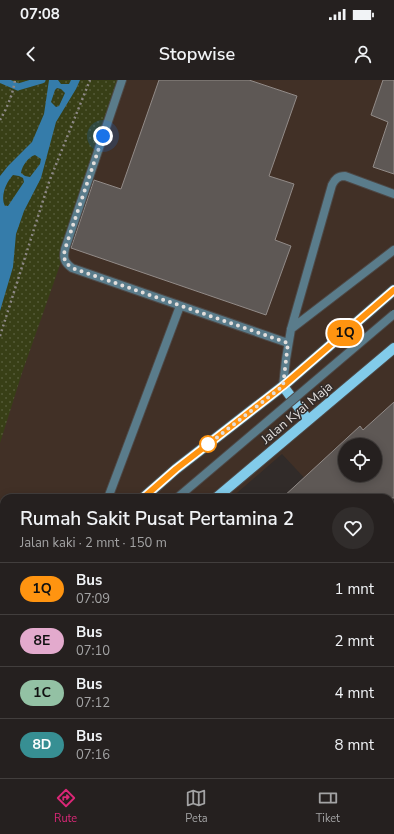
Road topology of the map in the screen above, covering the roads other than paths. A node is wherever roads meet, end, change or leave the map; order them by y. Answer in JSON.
{"nodes":[{"id":1,"x":122,"y":80,"type":"edge"},
{"id":2,"x":394,"y":194,"type":"edge"},
{"id":3,"x":394,"y":250,"type":"edge"},
{"id":4,"x":394,"y":290,"type":"edge"},
{"id":5,"x":180,"y":306,"type":"junction"},
{"id":6,"x":394,"y":314,"type":"edge"},
{"id":7,"x":291,"y":329,"type":"junction"},
{"id":8,"x":288,"y":343,"type":"junction"},
{"id":9,"x":394,"y":348,"type":"edge"},
{"id":10,"x":283,"y":386,"type":"junction"},
{"id":11,"x":308,"y":420,"type":"junction"},
{"id":12,"x":110,"y":494,"type":"edge"},
{"id":13,"x":148,"y":494,"type":"edge"},
{"id":14,"x":182,"y":494,"type":"edge"},
{"id":15,"x":221,"y":494,"type":"edge"}],
"edges":[{"from":1,"to":5,"type":"street"},
{"from":2,"to":7,"type":"street"},
{"from":3,"to":7,"type":"street"},
{"from":4,"to":10,"type":"main road"},
{"from":5,"to":8,"type":"street"},
{"from":5,"to":12,"type":"street"},
{"from":6,"to":14,"type":"street","bridge":true},
{"from":7,"to":8,"type":"street"},
{"from":8,"to":10,"type":"street"},
{"from":9,"to":11,"type":"main road","name":"Jalan Kyai Maja"},
{"from":10,"to":11,"type":"main road"},
{"from":10,"to":13,"type":"main road"},
{"from":11,"to":15,"type":"main road","name":"Jalan Kyai Maja"}]}
